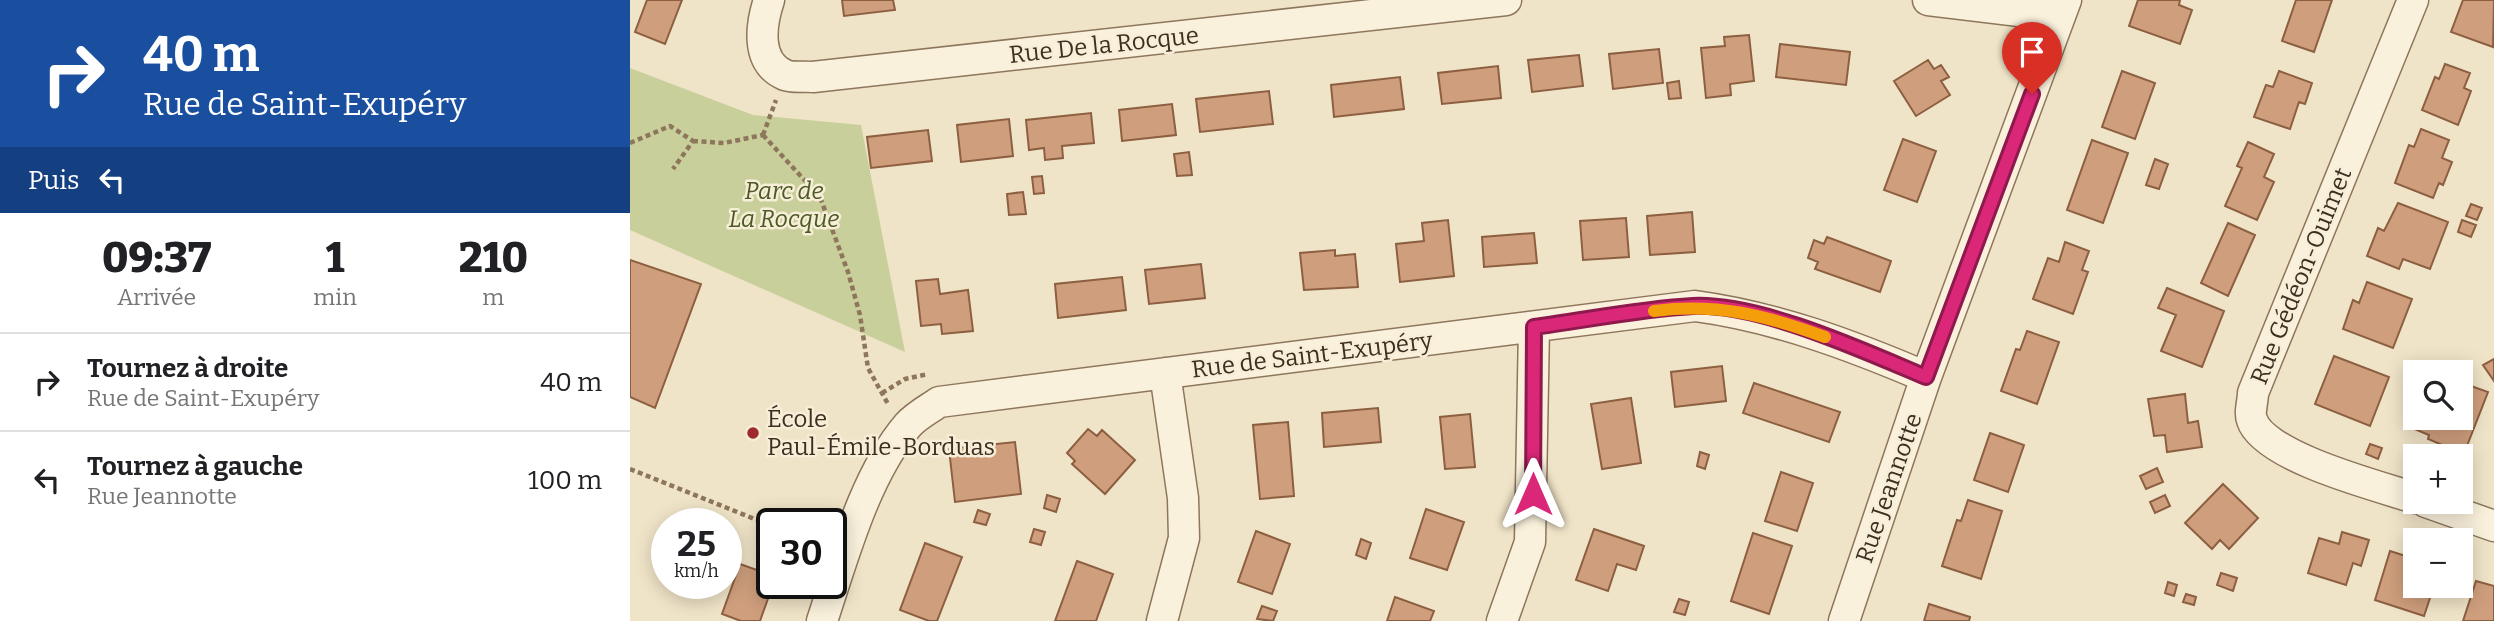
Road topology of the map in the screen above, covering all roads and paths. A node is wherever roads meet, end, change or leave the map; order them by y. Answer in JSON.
{"nodes":[{"id":1,"x":769,"y":0,"type":"edge"},
{"id":2,"x":1506,"y":0,"type":"edge"},
{"id":3,"x":1928,"y":0,"type":"edge"},
{"id":4,"x":2413,"y":0,"type":"edge"},
{"id":5,"x":2063,"y":8,"type":"edge"},
{"id":6,"x":785,"y":75,"type":"junction"},
{"id":7,"x":763,"y":135,"type":"junction"},
{"id":8,"x":693,"y":141,"type":"junction"},
{"id":9,"x":630,"y":143,"type":"edge"},
{"id":10,"x":673,"y":169,"type":"dead end"},
{"id":11,"x":1534,"y":327,"type":"junction"},
{"id":12,"x":1165,"y":373,"type":"junction"},
{"id":13,"x":1926,"y":377,"type":"junction"},
{"id":14,"x":909,"y":423,"type":"junction"},
{"id":15,"x":630,"y":469,"type":"edge"},
{"id":16,"x":2403,"y":494,"type":"edge"},
{"id":17,"x":2460,"y":514,"type":"edge"},
{"id":18,"x":756,"y":520,"type":"edge"},
{"id":19,"x":2494,"y":526,"type":"edge"},
{"id":20,"x":822,"y":621,"type":"edge"},
{"id":21,"x":1161,"y":621,"type":"edge"},
{"id":22,"x":1502,"y":621,"type":"edge"},
{"id":23,"x":1844,"y":621,"type":"edge"}],
"edges":[{"from":1,"to":6,"type":"street"},
{"from":2,"to":6,"type":"street","name":"Rue De la Rocque"},
{"from":3,"to":5,"type":"street"},
{"from":4,"to":16,"type":"street","name":"Rue Gédéon-Ouimet"},
{"from":5,"to":13,"type":"street","name":"Rue Jeannotte"},
{"from":6,"to":7,"type":"path"},
{"from":7,"to":8,"type":"path"},
{"from":7,"to":14,"type":"path"},
{"from":8,"to":9,"type":"path"},
{"from":8,"to":10,"type":"path"},
{"from":11,"to":12,"type":"street","name":"Rue de Saint-Exupéry"},
{"from":11,"to":13,"type":"street","name":"Rue de Saint-Exupéry"},
{"from":11,"to":22,"type":"street"},
{"from":12,"to":14,"type":"street","name":"Rue de Saint-Exupéry"},
{"from":12,"to":21,"type":"street"},
{"from":13,"to":23,"type":"street","name":"Rue Jeannotte"},
{"from":14,"to":20,"type":"street","name":"Rue de Saint-Exupéry"},
{"from":15,"to":18,"type":"path"},
{"from":17,"to":19,"type":"street"}]}
